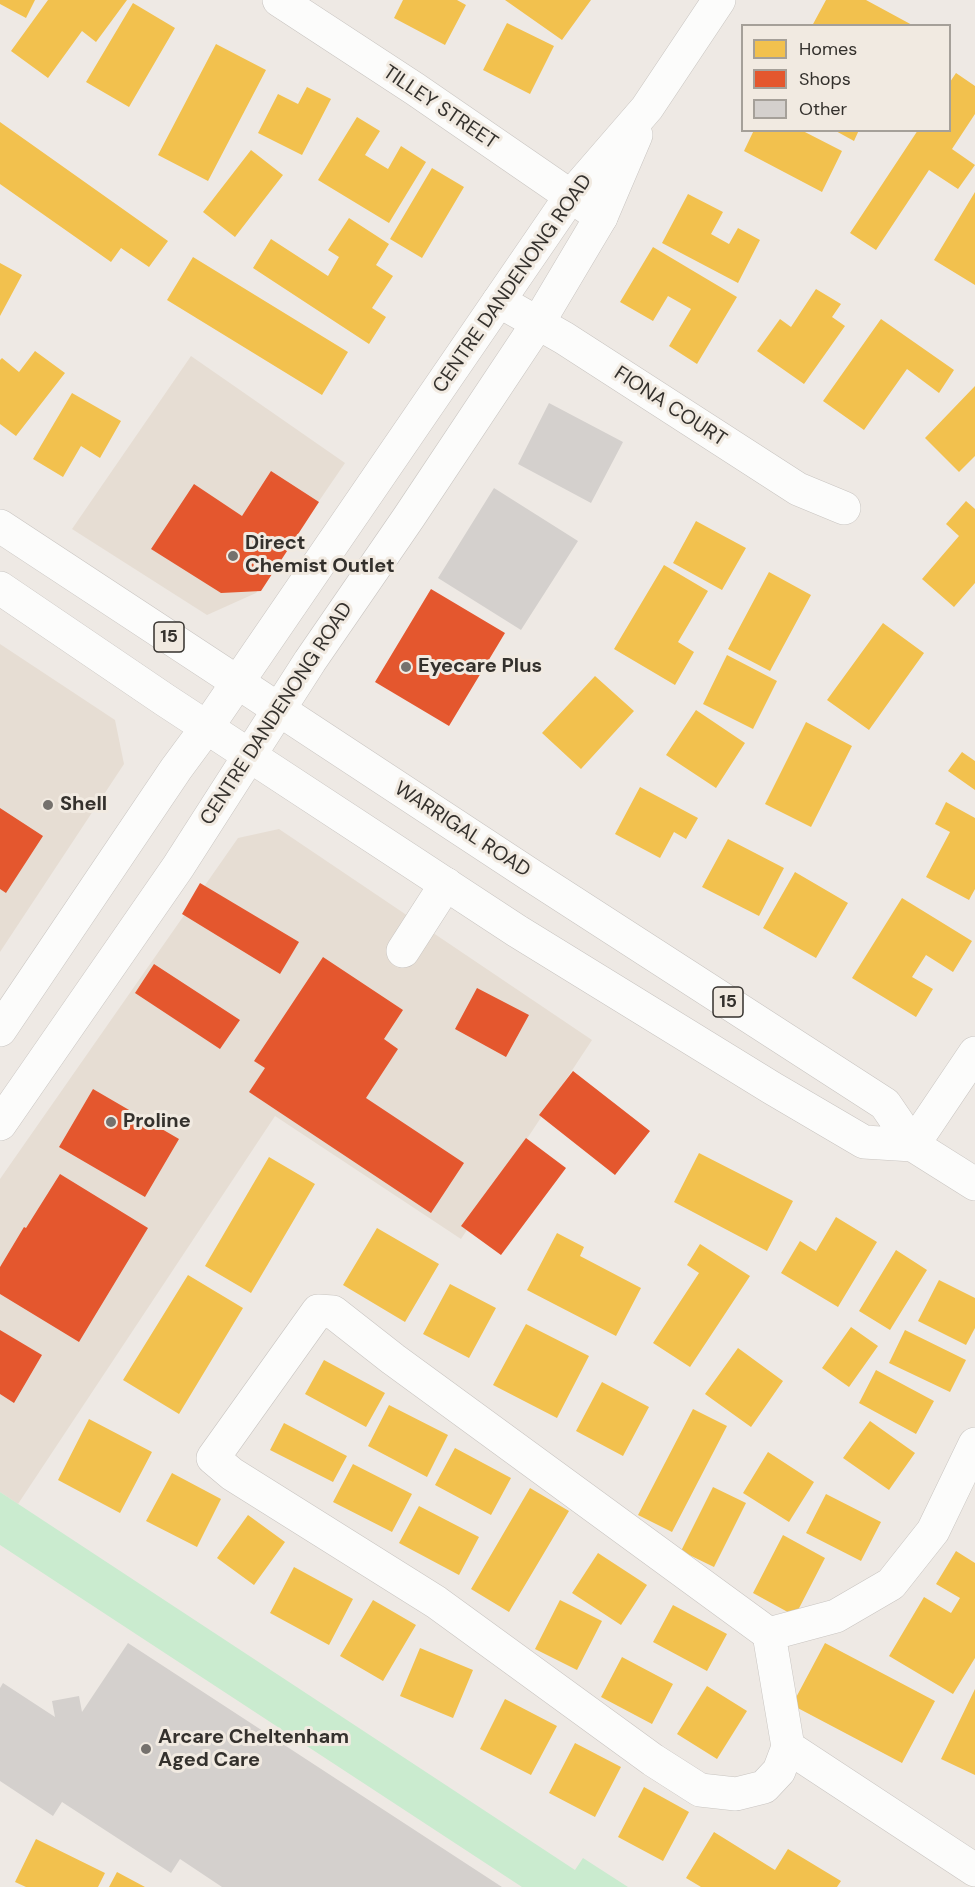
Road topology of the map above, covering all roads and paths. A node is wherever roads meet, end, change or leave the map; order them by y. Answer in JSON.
{"nodes":[{"id":1,"x":279,"y":0,"type":"edge"},
{"id":2,"x":719,"y":0,"type":"edge"},
{"id":3,"x":647,"y":108,"type":"junction"},
{"id":4,"x":570,"y":196,"type":"junction"},
{"id":5,"x":601,"y":217,"type":"junction"},
{"id":6,"x":499,"y":301,"type":"junction"},
{"id":7,"x":538,"y":323,"type":"junction"},
{"id":8,"x":843,"y":507,"type":"dead end"},
{"id":9,"x":0,"y":526,"type":"edge"},
{"id":10,"x":0,"y":588,"type":"edge"},
{"id":11,"x":238,"y":682,"type":"junction"},
{"id":12,"x":279,"y":709,"type":"junction"},
{"id":13,"x":207,"y":727,"type":"junction"},
{"id":14,"x":250,"y":754,"type":"junction"},
{"id":15,"x":446,"y":884,"type":"junction"},
{"id":16,"x":403,"y":951,"type":"dead end"},
{"id":17,"x":0,"y":1030,"type":"edge"},
{"id":18,"x":975,"y":1053,"type":"edge"},
{"id":19,"x":0,"y":1124,"type":"edge"},
{"id":20,"x":913,"y":1145,"type":"junction"},
{"id":21,"x":975,"y":1184,"type":"edge"},
{"id":22,"x":975,"y":1444,"type":"edge"},
{"id":23,"x":769,"y":1634,"type":"junction"},
{"id":24,"x":788,"y":1747,"type":"junction"},
{"id":25,"x":975,"y":1870,"type":"edge"}],
"edges":[{"from":1,"to":4,"type":"main road","name":"TILLEY STREET"},
{"from":2,"to":3,"type":"main road","name":"CENTRE DANDENONG ROAD"},
{"from":3,"to":4,"type":"main road","name":"CENTRE DANDENONG ROAD"},
{"from":3,"to":5,"type":"main road","name":"CENTRE DANDENONG ROAD"},
{"from":4,"to":5,"type":"main road","name":"TILLEY STREET"},
{"from":4,"to":6,"type":"main road","name":"CENTRE DANDENONG ROAD"},
{"from":5,"to":7,"type":"main road","name":"CENTRE DANDENONG ROAD"},
{"from":6,"to":7,"type":"main road","name":"FIONA COURT"},
{"from":6,"to":11,"type":"main road","name":"CENTRE DANDENONG ROAD"},
{"from":7,"to":8,"type":"main road","name":"FIONA COURT"},
{"from":7,"to":12,"type":"main road","name":"CENTRE DANDENONG ROAD"},
{"from":9,"to":11,"type":"main road","name":"WARRIGAL ROAD","number":"15"},
{"from":10,"to":13,"type":"main road","name":"WARRIGAL ROAD","number":"15"},
{"from":11,"to":12,"type":"main road","name":"WARRIGAL ROAD","number":"15"},
{"from":11,"to":13,"type":"main road","name":"CENTRE DANDENONG ROAD"},
{"from":12,"to":14,"type":"main road","name":"CENTRE DANDENONG ROAD"},
{"from":12,"to":20,"type":"main road","name":"WARRIGAL ROAD","number":"15"},
{"from":13,"to":14,"type":"main road","name":"WARRIGAL ROAD","number":"15"},
{"from":13,"to":17,"type":"main road","name":"CENTRE DANDENONG ROAD"},
{"from":14,"to":15,"type":"main road","name":"WARRIGAL ROAD","number":"15"},
{"from":14,"to":19,"type":"main road","name":"CENTRE DANDENONG ROAD"},
{"from":15,"to":16,"type":"main road"},
{"from":15,"to":20,"type":"main road","name":"WARRIGAL ROAD","number":"15"},
{"from":18,"to":20,"type":"main road"},
{"from":20,"to":21,"type":"main road","name":"WARRIGAL ROAD","number":"15"},
{"from":22,"to":23,"type":"main road"},
{"from":23,"to":24,"type":"main road"},
{"from":23,"to":24,"type":"main road"},
{"from":24,"to":25,"type":"main road"}]}
